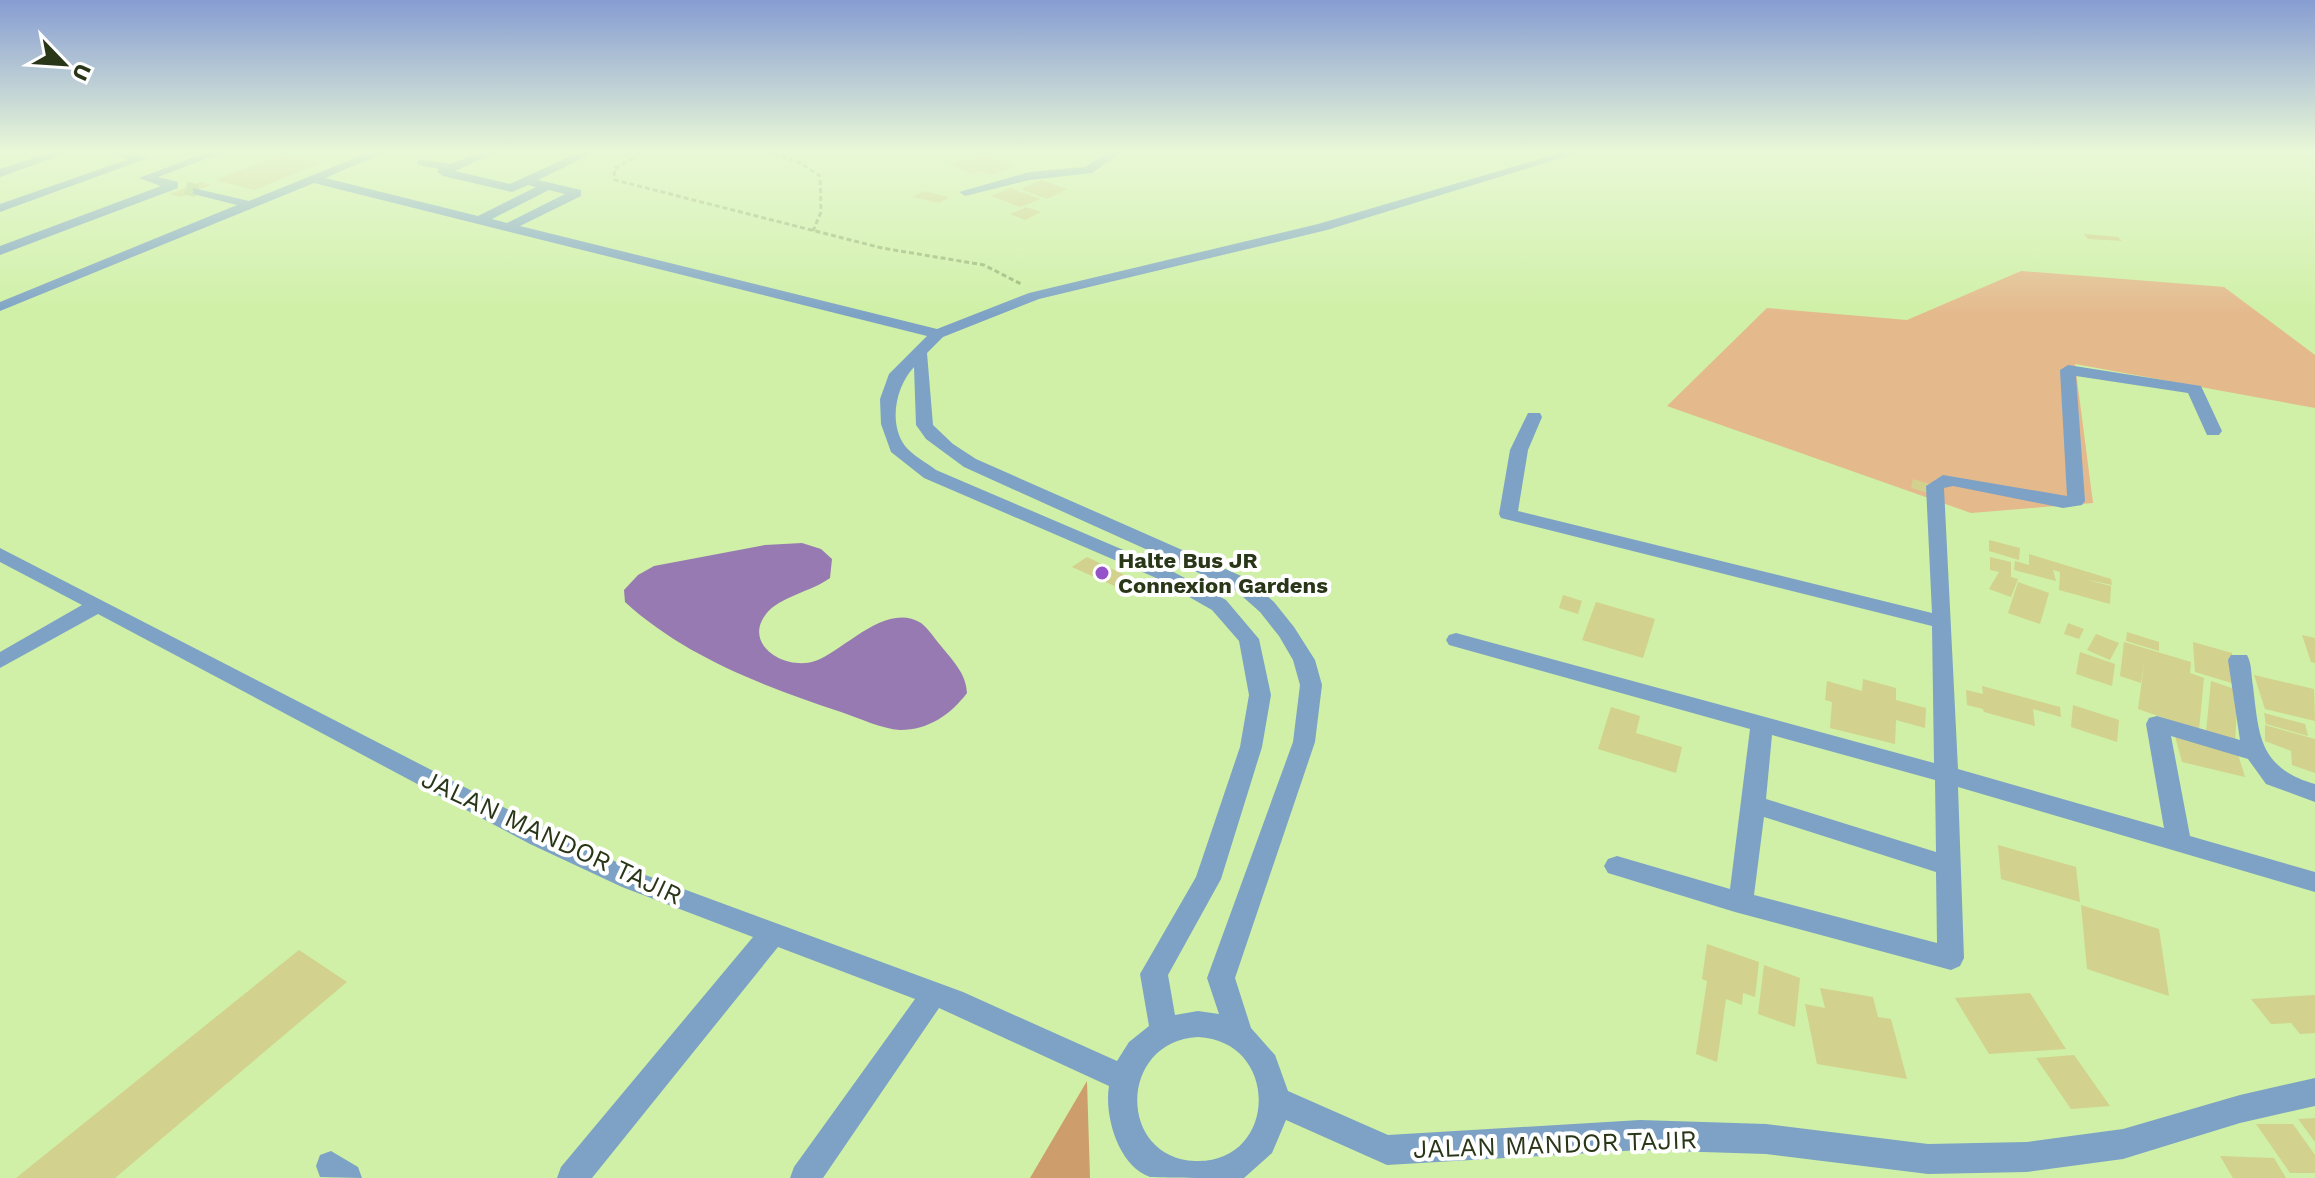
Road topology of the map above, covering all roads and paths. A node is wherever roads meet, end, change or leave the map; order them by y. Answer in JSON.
{"nodes":[{"id":1,"x":135,"y":205,"type":"edge"},
{"id":2,"x":250,"y":205,"type":"edge"},
{"id":3,"x":423,"y":205,"type":"edge"},
{"id":4,"x":510,"y":205,"type":"edge"},
{"id":5,"x":553,"y":205,"type":"edge"},
{"id":6,"x":705,"y":205,"type":"edge"},
{"id":7,"x":823,"y":205,"type":"edge"},
{"id":8,"x":1396,"y":205,"type":"edge"},
{"id":9,"x":482,"y":219,"type":"junction"},
{"id":10,"x":511,"y":226,"type":"junction"},
{"id":11,"x":813,"y":231,"type":"junction"},
{"id":12,"x":0,"y":251,"type":"edge"},
{"id":13,"x":1034,"y":296,"type":"junction"},
{"id":14,"x":0,"y":307,"type":"edge"},
{"id":15,"x":938,"y":334,"type":"junction"},
{"id":16,"x":919,"y":350,"type":"junction"},
{"id":17,"x":1534,"y":417,"type":"dead end"},
{"id":18,"x":2213,"y":431,"type":"dead end"},
{"id":19,"x":4,"y":561,"type":"edge"},
{"id":20,"x":98,"y":605,"type":"junction"},
{"id":21,"x":1942,"y":622,"type":"junction"},
{"id":22,"x":1456,"y":640,"type":"dead end"},
{"id":23,"x":2239,"y":660,"type":"dead end"},
{"id":24,"x":0,"y":661,"type":"edge"},
{"id":25,"x":1762,"y":727,"type":"junction"},
{"id":26,"x":2257,"y":753,"type":"junction"},
{"id":27,"x":1947,"y":775,"type":"junction"},
{"id":28,"x":2315,"y":793,"type":"edge"},
{"id":29,"x":1753,"y":804,"type":"junction"},
{"id":30,"x":2179,"y":841,"type":"junction"},
{"id":31,"x":1617,"y":866,"type":"dead end"},
{"id":32,"x":1949,"y":866,"type":"junction"},
{"id":33,"x":2315,"y":882,"type":"edge"},
{"id":34,"x":1735,"y":901,"type":"junction"},
{"id":35,"x":772,"y":934,"type":"junction"},
{"id":36,"x":927,"y":1004,"type":"dead end"},
{"id":37,"x":1164,"y":1032,"type":"junction"},
{"id":38,"x":1240,"y":1037,"type":"junction"},
{"id":39,"x":1123,"y":1078,"type":"junction"},
{"id":40,"x":2315,"y":1092,"type":"edge"},
{"id":41,"x":1277,"y":1101,"type":"junction"},
{"id":42,"x":1930,"y":1168,"type":"edge"},
{"id":43,"x":1209,"y":1176,"type":"edge"},
{"id":44,"x":572,"y":1178,"type":"edge"},
{"id":45,"x":805,"y":1178,"type":"edge"}],
"edges":[{"from":1,"to":12,"type":"street"},
{"from":2,"to":14,"type":"street"},
{"from":3,"to":9,"type":"street"},
{"from":4,"to":9,"type":"street"},
{"from":5,"to":10,"type":"street"},
{"from":6,"to":11,"type":"path"},
{"from":7,"to":11,"type":"path"},
{"from":8,"to":13,"type":"street"},
{"from":9,"to":10,"type":"street"},
{"from":10,"to":15,"type":"street"},
{"from":11,"to":13,"type":"path"},
{"from":13,"to":15,"type":"street"},
{"from":15,"to":16,"type":"street"},
{"from":16,"to":37,"type":"street"},
{"from":16,"to":38,"type":"street"},
{"from":17,"to":21,"type":"street"},
{"from":18,"to":21,"type":"street"},
{"from":19,"to":20,"type":"street","name":"JALAN MANDOR TAJIR"},
{"from":20,"to":24,"type":"street"},
{"from":20,"to":35,"type":"street","name":"JALAN MANDOR TAJIR"},
{"from":21,"to":27,"type":"street"},
{"from":22,"to":25,"type":"street"},
{"from":23,"to":26,"type":"street"},
{"from":25,"to":27,"type":"street"},
{"from":25,"to":29,"type":"street"},
{"from":26,"to":28,"type":"street"},
{"from":26,"to":30,"type":"street"},
{"from":27,"to":30,"type":"street"},
{"from":27,"to":32,"type":"street"},
{"from":29,"to":32,"type":"street"},
{"from":29,"to":34,"type":"street"},
{"from":30,"to":33,"type":"street"},
{"from":31,"to":34,"type":"street"},
{"from":32,"to":34,"type":"street"},
{"from":35,"to":39,"type":"street","name":"JALAN MANDOR TAJIR"},
{"from":35,"to":44,"type":"street"},
{"from":36,"to":45,"type":"street"},
{"from":37,"to":38,"type":"street"},
{"from":37,"to":39,"type":"street"},
{"from":38,"to":41,"type":"street"},
{"from":39,"to":43,"type":"street"},
{"from":40,"to":42,"type":"street","name":"JALAN MANDOR TAJIR"},
{"from":41,"to":42,"type":"street","name":"JALAN MANDOR TAJIR"},
{"from":41,"to":43,"type":"street"}]}
